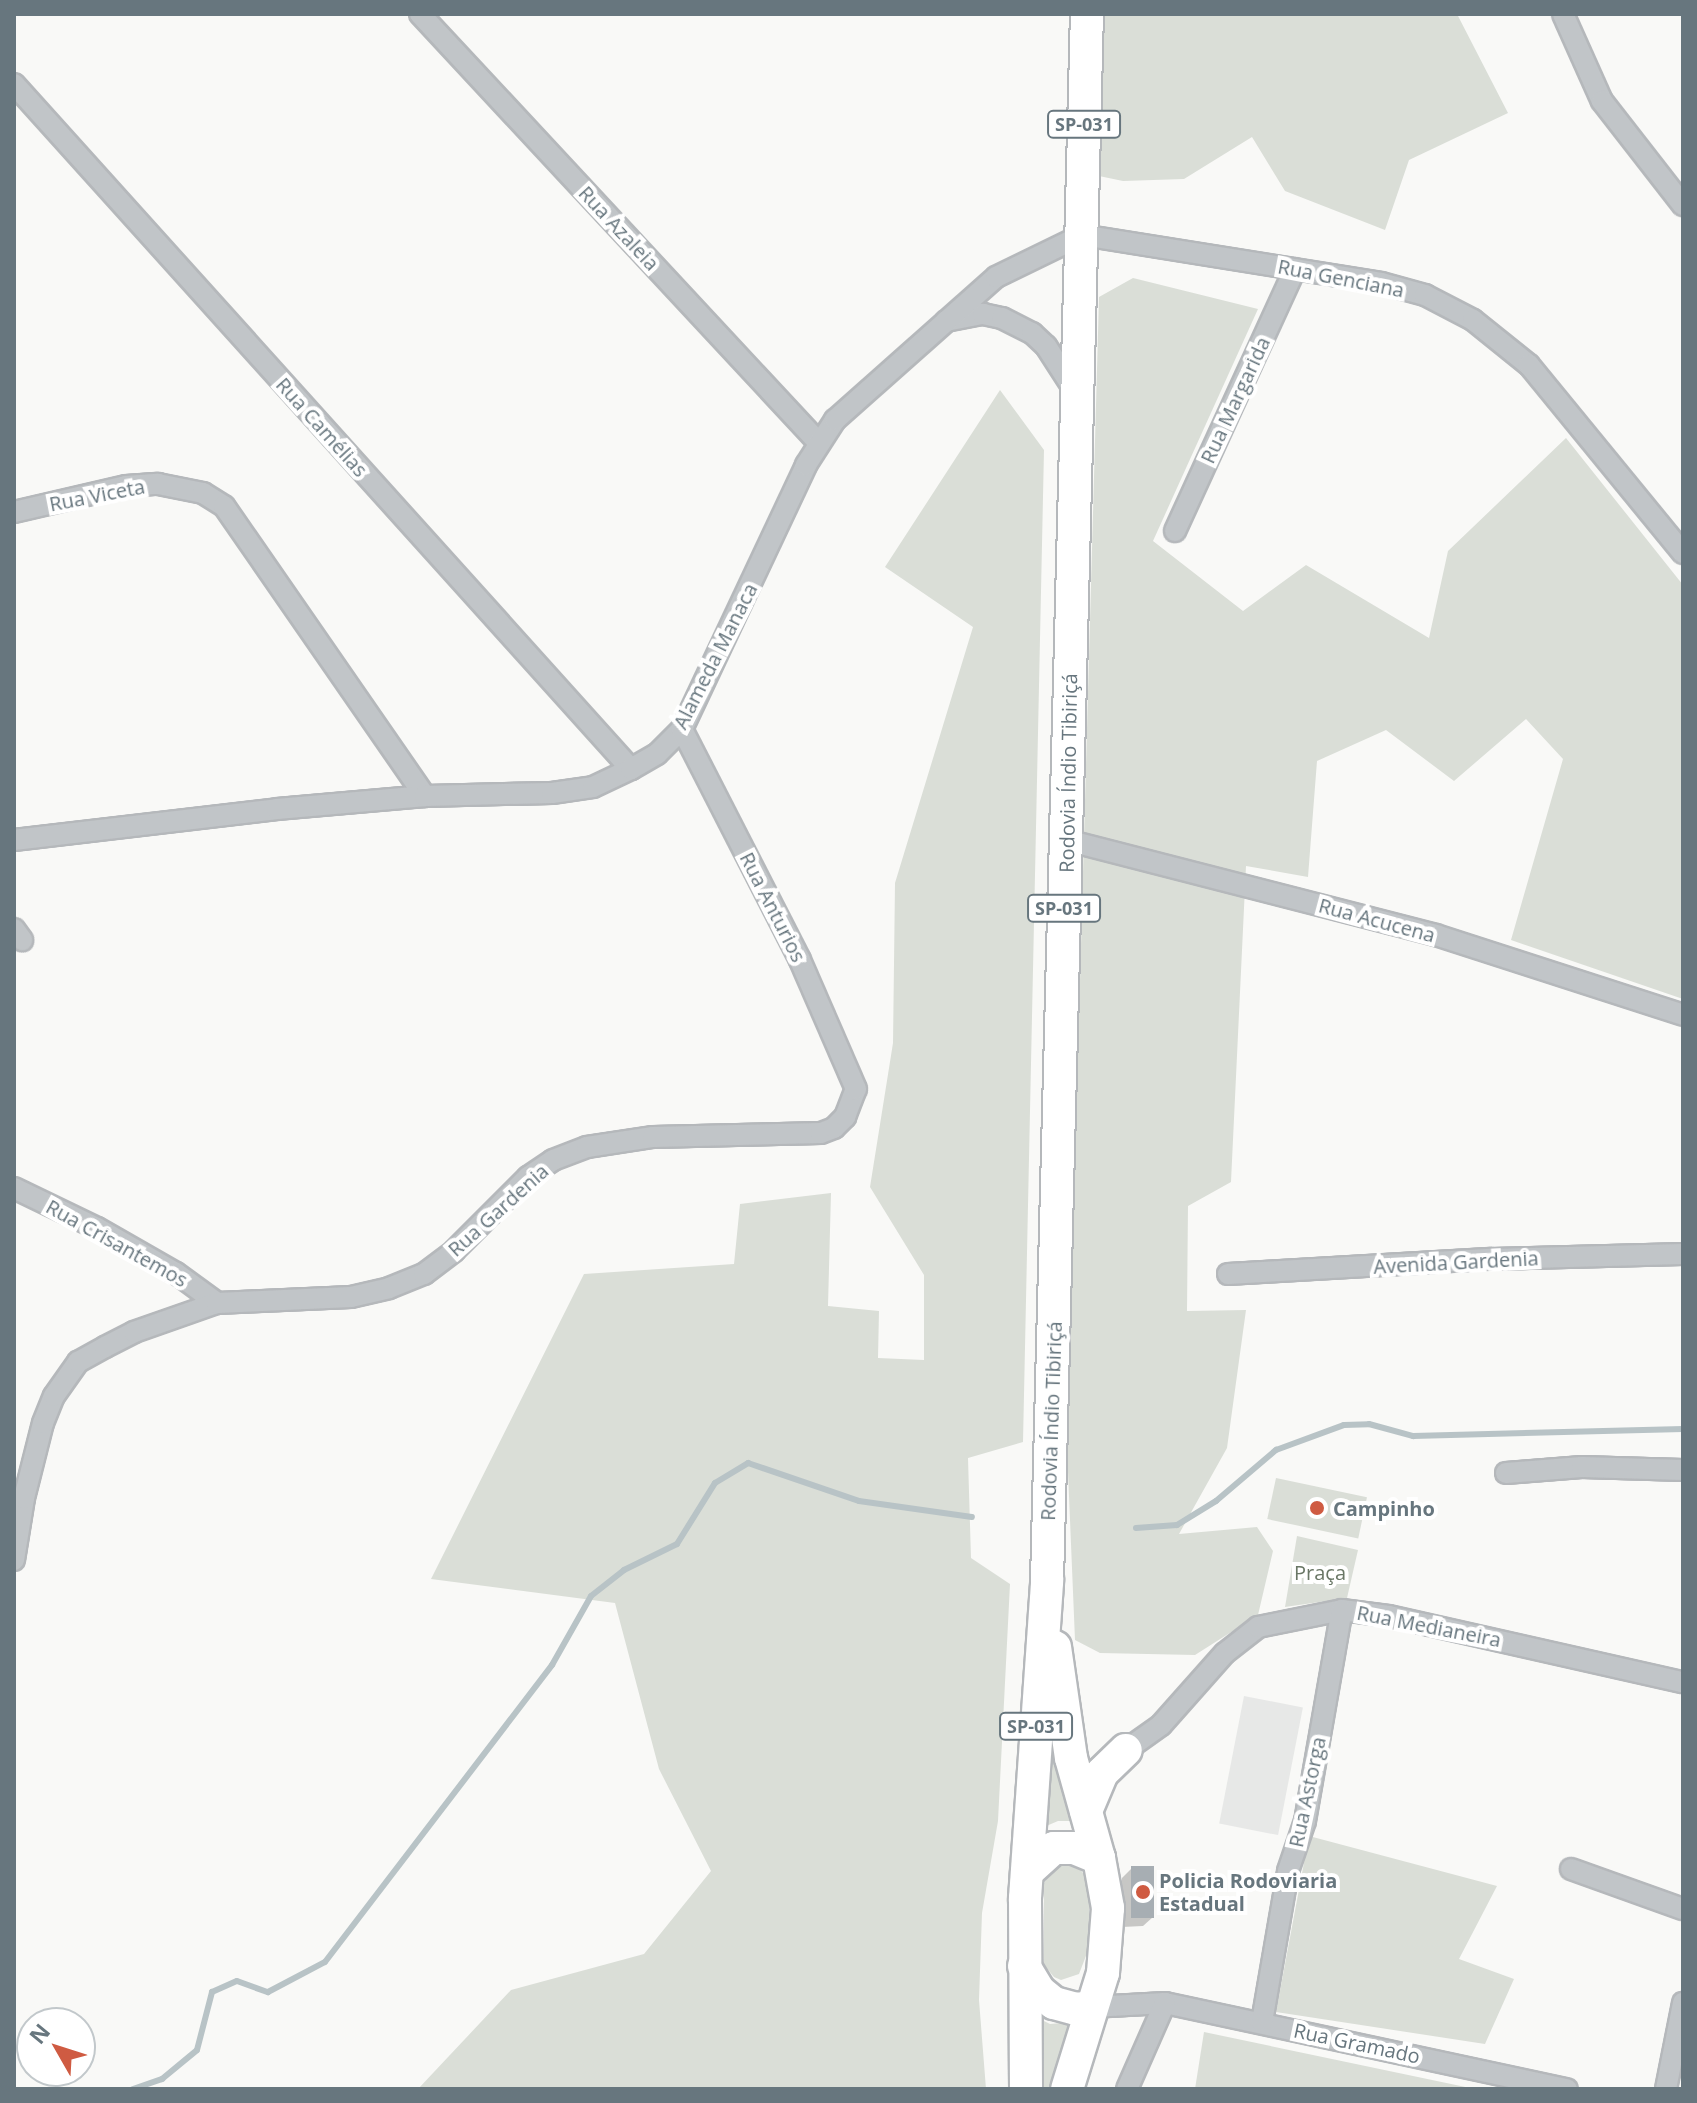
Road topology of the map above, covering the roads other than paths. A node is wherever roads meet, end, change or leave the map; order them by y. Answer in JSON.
{"nodes":[{"id":1,"x":420,"y":14,"type":"edge"},
{"id":2,"x":1087,"y":14,"type":"edge"},
{"id":3,"x":1563,"y":14,"type":"edge"},
{"id":4,"x":14,"y":84,"type":"edge"},
{"id":5,"x":1683,"y":205,"type":"edge"},
{"id":6,"x":1082,"y":235,"type":"junction"},
{"id":7,"x":1295,"y":269,"type":"junction"},
{"id":8,"x":946,"y":321,"type":"junction"},
{"id":9,"x":1077,"y":394,"type":"junction"},
{"id":10,"x":818,"y":442,"type":"junction"},
{"id":11,"x":14,"y":512,"type":"edge"},
{"id":12,"x":1175,"y":531,"type":"dead end"},
{"id":13,"x":1683,"y":553,"type":"edge"},
{"id":14,"x":682,"y":729,"type":"junction"},
{"id":15,"x":631,"y":769,"type":"junction"},
{"id":16,"x":425,"y":796,"type":"junction"},
{"id":17,"x":14,"y":840,"type":"edge"},
{"id":18,"x":1066,"y":840,"type":"junction"},
{"id":19,"x":1683,"y":1015,"type":"edge"},
{"id":20,"x":856,"y":1089,"type":"joint"},
{"id":21,"x":14,"y":1188,"type":"edge"},
{"id":22,"x":1683,"y":1254,"type":"edge"},
{"id":23,"x":1228,"y":1274,"type":"dead end"},
{"id":24,"x":217,"y":1303,"type":"junction"},
{"id":25,"x":1683,"y":1470,"type":"edge"},
{"id":26,"x":1506,"y":1473,"type":"dead end"},
{"id":27,"x":14,"y":1560,"type":"edge"},
{"id":28,"x":1047,"y":1581,"type":"junction"},
{"id":29,"x":1342,"y":1610,"type":"junction"},
{"id":30,"x":1683,"y":1682,"type":"edge"},
{"id":31,"x":1066,"y":1721,"type":"junction"},
{"id":32,"x":1126,"y":1750,"type":"junction"},
{"id":33,"x":1086,"y":1811,"type":"junction"},
{"id":34,"x":1099,"y":1858,"type":"junction"},
{"id":35,"x":1571,"y":1869,"type":"dead end"},
{"id":36,"x":1027,"y":1872,"type":"junction"},
{"id":37,"x":1683,"y":1909,"type":"edge"},
{"id":38,"x":1028,"y":1973,"type":"junction"},
{"id":39,"x":1103,"y":1973,"type":"junction"},
{"id":40,"x":1683,"y":2003,"type":"edge"},
{"id":41,"x":1156,"y":2004,"type":"junction"},
{"id":42,"x":1092,"y":2007,"type":"junction"},
{"id":43,"x":1262,"y":2022,"type":"junction"},
{"id":44,"x":1026,"y":2089,"type":"edge"},
{"id":45,"x":1067,"y":2089,"type":"edge"},
{"id":46,"x":1127,"y":2089,"type":"edge"},
{"id":47,"x":1567,"y":2089,"type":"edge"},
{"id":48,"x":1666,"y":2089,"type":"edge"}],
"edges":[{"from":1,"to":10,"type":"street","name":"Rua Azaleia"},
{"from":2,"to":6,"type":"highway","name":"Rodovia Índio Tibiriçá","number":"SP-031"},
{"from":3,"to":5,"type":"street"},
{"from":4,"to":15,"type":"street","name":"Rua Camélias"},
{"from":6,"to":7,"type":"street","name":"Rua Genciana"},
{"from":6,"to":8,"type":"street","name":"Alameda Manaca"},
{"from":6,"to":9,"type":"highway","name":"Rodovia Índio Tibiriçá","number":"SP-031"},
{"from":7,"to":12,"type":"street","name":"Rua Margarida"},
{"from":7,"to":13,"type":"street","name":"Rua Genciana"},
{"from":8,"to":9,"type":"street"},
{"from":8,"to":10,"type":"street","name":"Alameda Manaca"},
{"from":9,"to":18,"type":"highway","name":"Rodovia Índio Tibiriçá","number":"SP-031"},
{"from":10,"to":14,"type":"street","name":"Alameda Manaca"},
{"from":11,"to":16,"type":"street","name":"Rua Viceta"},
{"from":14,"to":15,"type":"street","name":"Alameda Manaca"},
{"from":14,"to":20,"type":"street","name":"Rua Anturios"},
{"from":15,"to":16,"type":"street","name":"Alameda Manaca"},
{"from":16,"to":17,"type":"street","name":"Alameda Manaca"},
{"from":18,"to":19,"type":"street","name":"Rua Acucena"},
{"from":18,"to":28,"type":"highway","name":"Rodovia Índio Tibiriçá","number":"SP-031"},
{"from":20,"to":24,"type":"street","name":"Rua Gardenia"},
{"from":21,"to":24,"type":"street","name":"Rua Crisantemos"},
{"from":22,"to":23,"type":"street","name":"Avenida Gardenia"},
{"from":24,"to":27,"type":"street","name":"Rua Gardenia"},
{"from":25,"to":26,"type":"street"},
{"from":28,"to":31,"type":"highway","name":"Rodovia Índio Tibiriçá","number":"SP-031"},
{"from":28,"to":36,"type":"highway","name":"Rodovia Índio Tibiriçá","number":"SP-031"},
{"from":29,"to":30,"type":"street","name":"Rua Medianeira"},
{"from":29,"to":32,"type":"street","name":"Rua Medianeira"},
{"from":29,"to":43,"type":"street","name":"Rua Astorga"},
{"from":31,"to":32,"type":"highway"},
{"from":31,"to":33,"type":"highway","name":"Rodovia Índio Tibiriçá","number":"SP-031"},
{"from":32,"to":33,"type":"highway"},
{"from":33,"to":34,"type":"highway","name":"Rodovia Índio Tibiriçá","number":"SP-031"},
{"from":34,"to":36,"type":"highway"},
{"from":34,"to":39,"type":"highway","name":"Rodovia Índio Tibiriçá","number":"SP-031"},
{"from":35,"to":37,"type":"street"},
{"from":36,"to":38,"type":"highway","name":"Rodovia Índio Tibiriçá","number":"SP-031"},
{"from":38,"to":39,"type":"highway"},
{"from":38,"to":42,"type":"highway"},
{"from":38,"to":44,"type":"highway","name":"Rodovia Índio Tibiriçá","number":"SP-031"},
{"from":39,"to":41,"type":"street","name":"Rua Gramado"},
{"from":39,"to":42,"type":"highway","name":"Rodovia Índio Tibiriçá","number":"SP-031"},
{"from":40,"to":48,"type":"street"},
{"from":41,"to":42,"type":"street","name":"Rua Gramado"},
{"from":41,"to":43,"type":"street","name":"Rua Gramado"},
{"from":41,"to":46,"type":"street"},
{"from":42,"to":45,"type":"highway","name":"Rodovia Índio Tibiriçá","number":"SP-031"},
{"from":43,"to":47,"type":"street","name":"Rua Gramado"}]}
